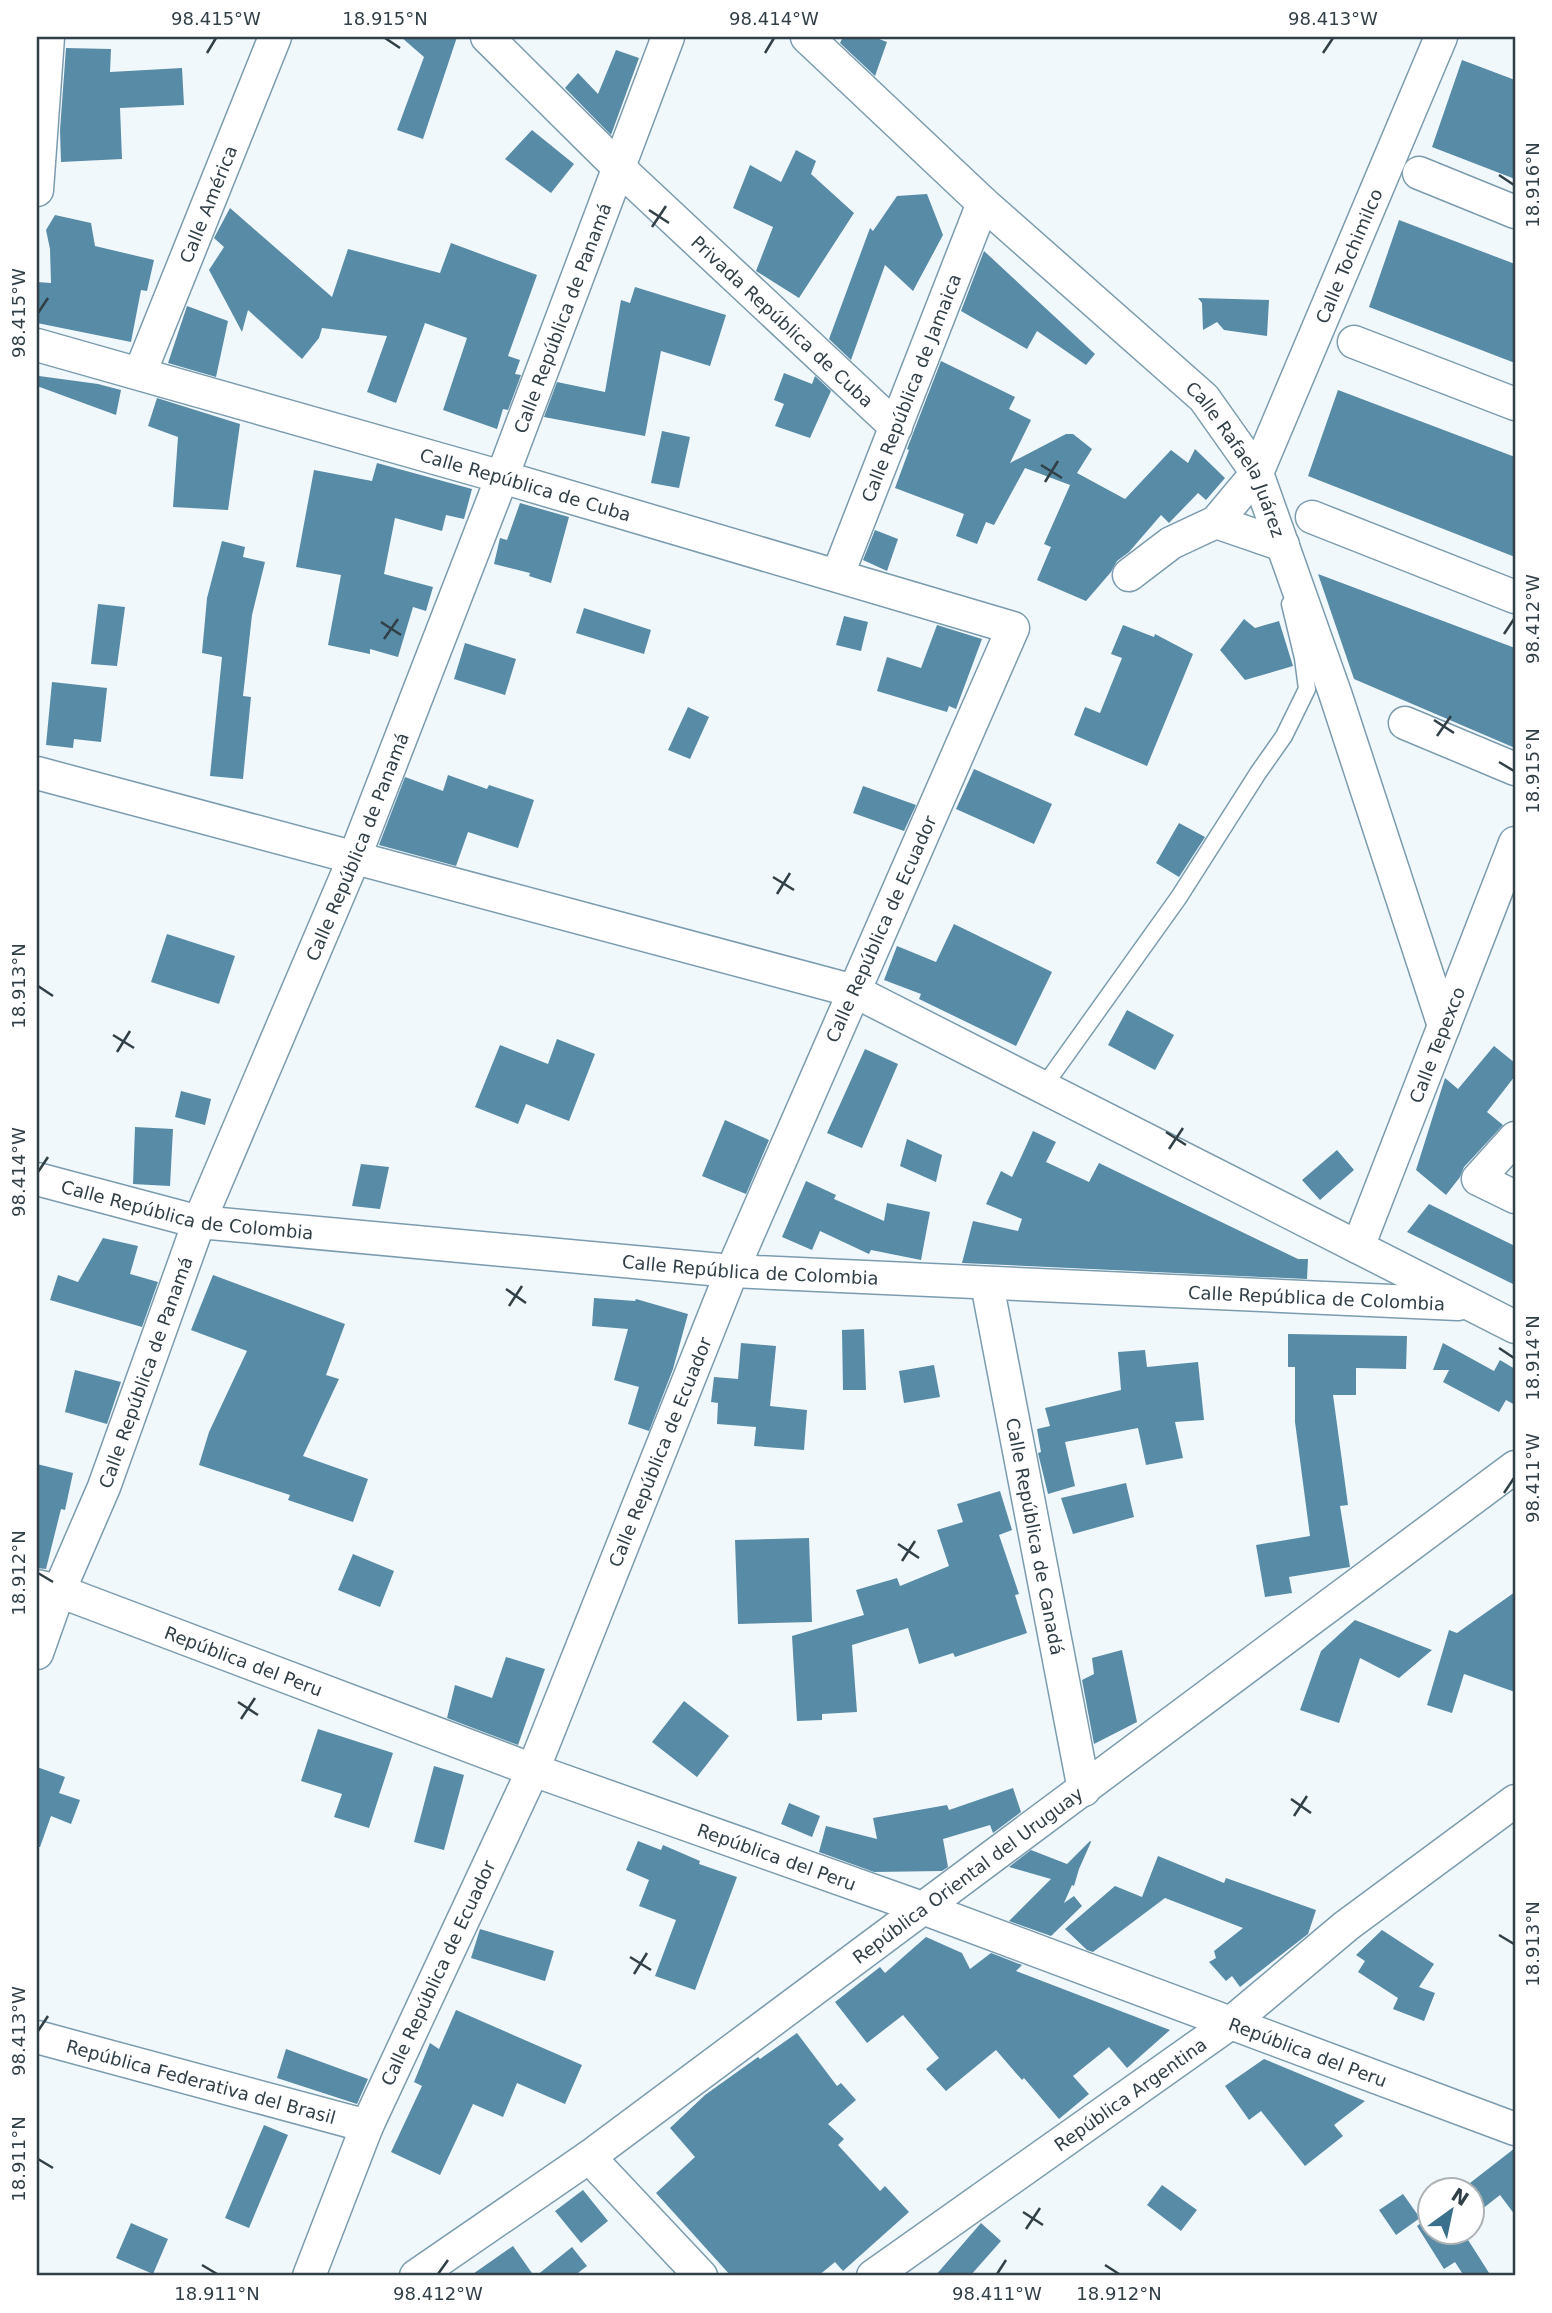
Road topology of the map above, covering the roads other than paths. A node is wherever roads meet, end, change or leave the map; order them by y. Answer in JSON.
{"nodes":[{"id":1,"x":48,"y":37,"type":"edge"},
{"id":2,"x":275,"y":37,"type":"edge"},
{"id":3,"x":487,"y":37,"type":"edge"},
{"id":4,"x":668,"y":37,"type":"edge"},
{"id":5,"x":807,"y":37,"type":"edge"},
{"id":6,"x":1441,"y":37,"type":"edge"},
{"id":7,"x":618,"y":167,"type":"junction"},
{"id":8,"x":1419,"y":173,"type":"dead end"},
{"id":9,"x":37,"y":190,"type":"edge"},
{"id":10,"x":983,"y":203,"type":"junction"},
{"id":11,"x":1515,"y":212,"type":"edge"},
{"id":12,"x":1354,"y":342,"type":"dead end"},
{"id":13,"x":37,"y":345,"type":"edge"},
{"id":14,"x":140,"y":373,"type":"junction"},
{"id":15,"x":1515,"y":404,"type":"edge"},
{"id":16,"x":896,"y":428,"type":"junction"},
{"id":17,"x":1257,"y":473,"type":"junction"},
{"id":18,"x":502,"y":477,"type":"junction"},
{"id":19,"x":1312,"y":517,"type":"dead end"},
{"id":20,"x":1216,"y":522,"type":"junction"},
{"id":21,"x":1287,"y":556,"type":"junction"},
{"id":22,"x":838,"y":574,"type":"junction"},
{"id":23,"x":1129,"y":575,"type":"dead end"},
{"id":24,"x":1515,"y":597,"type":"edge"},
{"id":25,"x":1013,"y":628,"type":"joint"},
{"id":26,"x":1405,"y":723,"type":"dead end"},
{"id":27,"x":1515,"y":769,"type":"edge"},
{"id":28,"x":37,"y":773,"type":"edge"},
{"id":29,"x":1515,"y":843,"type":"edge"},
{"id":30,"x":355,"y":856,"type":"junction"},
{"id":31,"x":854,"y":991,"type":"junction"},
{"id":32,"x":1444,"y":1026,"type":"junction"},
{"id":33,"x":1044,"y":1086,"type":"junction"},
{"id":34,"x":1515,"y":1138,"type":"edge"},
{"id":35,"x":37,"y":1179,"type":"edge"},
{"id":36,"x":1515,"y":1197,"type":"edge"},
{"id":37,"x":199,"y":1222,"type":"junction"},
{"id":38,"x":1358,"y":1248,"type":"junction"},
{"id":39,"x":732,"y":1271,"type":"junction"},
{"id":40,"x":987,"y":1283,"type":"junction"},
{"id":41,"x":1470,"y":1305,"type":"junction"},
{"id":42,"x":1515,"y":1327,"type":"edge"},
{"id":43,"x":1515,"y":1467,"type":"edge"},
{"id":44,"x":48,"y":1588,"type":"edge"},
{"id":45,"x":37,"y":1653,"type":"edge"},
{"id":46,"x":533,"y":1770,"type":"junction"},
{"id":47,"x":1084,"y":1790,"type":"junction"},
{"id":48,"x":1515,"y":1801,"type":"edge"},
{"id":49,"x":925,"y":1909,"type":"junction"},
{"id":50,"x":1232,"y":2022,"type":"junction"},
{"id":51,"x":37,"y":2037,"type":"edge"},
{"id":52,"x":367,"y":2126,"type":"junction"},
{"id":53,"x":1515,"y":2129,"type":"edge"},
{"id":54,"x":589,"y":2157,"type":"junction"},
{"id":55,"x":309,"y":2276,"type":"edge"},
{"id":56,"x":416,"y":2276,"type":"edge"},
{"id":57,"x":701,"y":2276,"type":"edge"},
{"id":58,"x":873,"y":2276,"type":"edge"}],
"edges":[{"from":1,"to":9,"type":"street"},
{"from":2,"to":14,"type":"street","name":"Calle América"},
{"from":3,"to":7,"type":"street","name":"Privada República de Cuba"},
{"from":4,"to":7,"type":"street","name":"Calle República de Panamá"},
{"from":5,"to":10,"type":"street","name":"Calle Rafaela Juárez"},
{"from":6,"to":17,"type":"street","name":"Calle Tochimilco"},
{"from":7,"to":16,"type":"street","name":"Privada República de Cuba"},
{"from":7,"to":18,"type":"street","name":"Calle República de Panamá"},
{"from":8,"to":11,"type":"street"},
{"from":10,"to":16,"type":"street","name":"Calle República de Jamaica"},
{"from":10,"to":17,"type":"street","name":"Calle Rafaela Juárez"},
{"from":12,"to":15,"type":"street"},
{"from":13,"to":14,"type":"street","name":"Calle República de Cuba"},
{"from":14,"to":18,"type":"street","name":"Calle República de Cuba"},
{"from":16,"to":22,"type":"street","name":"Calle República de Jamaica"},
{"from":17,"to":20,"type":"street","name":"Calle Tochimilco"},
{"from":17,"to":21,"type":"street","name":"Calle Rafaela Juárez"},
{"from":18,"to":22,"type":"street","name":"Calle República de Cuba"},
{"from":18,"to":30,"type":"street","name":"Calle República de Panamá"},
{"from":19,"to":24,"type":"street"},
{"from":20,"to":21,"type":"street"},
{"from":20,"to":23,"type":"street"},
{"from":21,"to":32,"type":"street","name":"Calle Rafaela Juárez"},
{"from":21,"to":33,"type":"lane"},
{"from":22,"to":25,"type":"street","name":"Calle República de Cuba"},
{"from":25,"to":31,"type":"street","name":"Calle República de Ecuador"},
{"from":26,"to":27,"type":"street"},
{"from":28,"to":30,"type":"street"},
{"from":29,"to":32,"type":"street","name":"Calle Tepexco"},
{"from":30,"to":31,"type":"street"},
{"from":30,"to":37,"type":"street","name":"Calle República de Panamá"},
{"from":31,"to":33,"type":"street"},
{"from":31,"to":39,"type":"street","name":"Calle República de Ecuador"},
{"from":32,"to":38,"type":"street","name":"Calle Tepexco"},
{"from":33,"to":38,"type":"street"},
{"from":34,"to":36,"type":"street"},
{"from":35,"to":37,"type":"street","name":"Calle República de Colombia"},
{"from":37,"to":39,"type":"street","name":"Calle República de Colombia"},
{"from":37,"to":44,"type":"street","name":"Calle República de Panamá"},
{"from":38,"to":41,"type":"street"},
{"from":39,"to":40,"type":"street","name":"Calle República de Colombia"},
{"from":39,"to":46,"type":"street","name":"Calle República de Ecuador"},
{"from":40,"to":41,"type":"street","name":"Calle República de Colombia"},
{"from":40,"to":47,"type":"street","name":"Calle República de Canadá"},
{"from":41,"to":42,"type":"street"},
{"from":43,"to":47,"type":"street","name":"República Oriental del Uruguay"},
{"from":44,"to":45,"type":"street","name":"Calle República de Panamá"},
{"from":44,"to":46,"type":"street","name":"República del Peru"},
{"from":46,"to":49,"type":"street","name":"República del Peru"},
{"from":46,"to":52,"type":"street","name":"Calle República de Ecuador"},
{"from":47,"to":49,"type":"street","name":"República Oriental del Uruguay"},
{"from":48,"to":50,"type":"street","name":"República Argentina"},
{"from":49,"to":50,"type":"street","name":"República del Peru"},
{"from":49,"to":54,"type":"street","name":"República Oriental del Uruguay"},
{"from":50,"to":53,"type":"street","name":"República del Peru"},
{"from":50,"to":58,"type":"street","name":"República Argentina"},
{"from":51,"to":52,"type":"street","name":"República Federativa del Brasil"},
{"from":52,"to":55,"type":"street","name":"Calle República de Ecuador"},
{"from":54,"to":56,"type":"street","name":"República Oriental del Uruguay"},
{"from":54,"to":57,"type":"street"}]}
